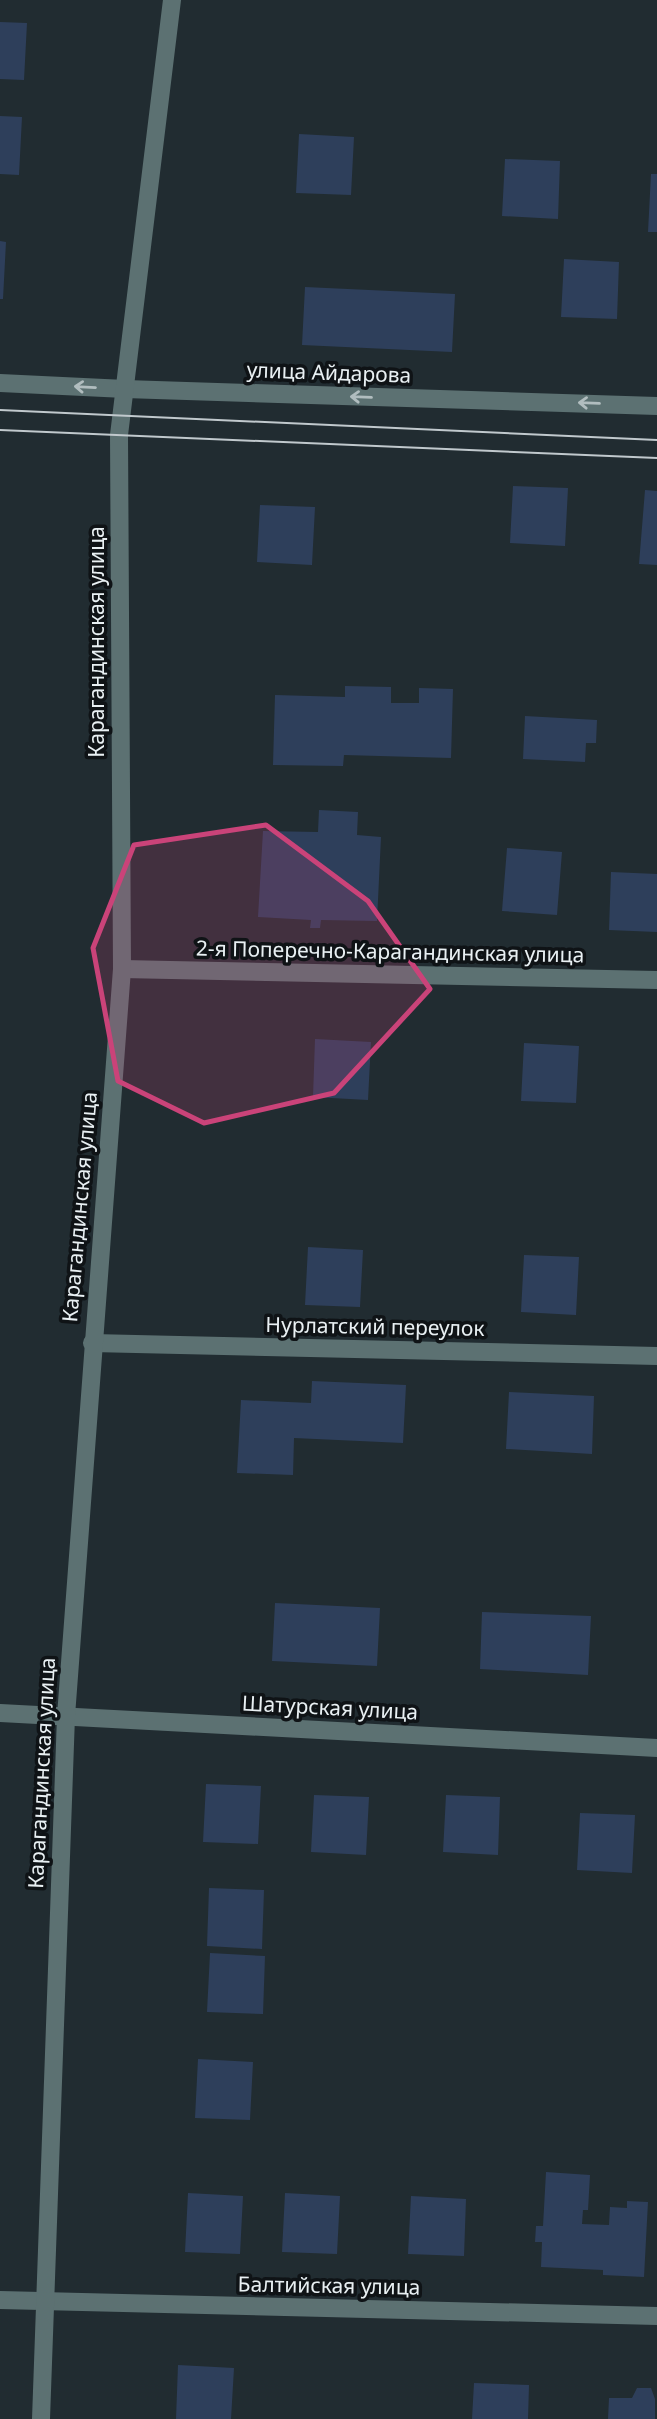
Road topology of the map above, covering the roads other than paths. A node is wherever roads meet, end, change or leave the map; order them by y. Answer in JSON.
{"nodes":[{"id":1,"x":172,"y":0,"type":"edge"},
{"id":2,"x":0,"y":383,"type":"edge"},
{"id":3,"x":125,"y":390,"type":"junction"},
{"id":4,"x":657,"y":405,"type":"edge"},
{"id":5,"x":122,"y":969,"type":"junction"},
{"id":6,"x":657,"y":980,"type":"edge"},
{"id":7,"x":92,"y":1343,"type":"junction"},
{"id":8,"x":657,"y":1356,"type":"edge"},
{"id":9,"x":0,"y":1713,"type":"edge"},
{"id":10,"x":66,"y":1716,"type":"junction"},
{"id":11,"x":657,"y":1748,"type":"edge"},
{"id":12,"x":0,"y":2300,"type":"edge"},
{"id":13,"x":44,"y":2301,"type":"junction"},
{"id":14,"x":657,"y":2316,"type":"edge"},
{"id":15,"x":41,"y":2419,"type":"edge"}],
"edges":[{"from":1,"to":3,"type":"street","name":"Карагандинская улица"},
{"from":3,"to":2,"type":"street","name":"улица Айдарова","one_way":true},
{"from":4,"to":3,"type":"street","name":"улица Айдарова","one_way":true},
{"from":3,"to":5,"type":"street","name":"Карагандинская улица"},
{"from":5,"to":6,"type":"street","name":"2-я Поперечно-Карагандинская улица"},
{"from":5,"to":7,"type":"street","name":"Карагандинская улица"},
{"from":7,"to":8,"type":"street","name":"Нурлатский переулок"},
{"from":7,"to":10,"type":"street","name":"Карагандинская улица"},
{"from":9,"to":10,"type":"street","name":"Шатурская улица"},
{"from":10,"to":11,"type":"street","name":"Шатурская улица"},
{"from":10,"to":13,"type":"street","name":"Карагандинская улица"},
{"from":12,"to":13,"type":"street","name":"Балтийская улица"},
{"from":13,"to":14,"type":"street","name":"Балтийская улица"},
{"from":13,"to":15,"type":"street","name":"Карагандинская улица"}]}
